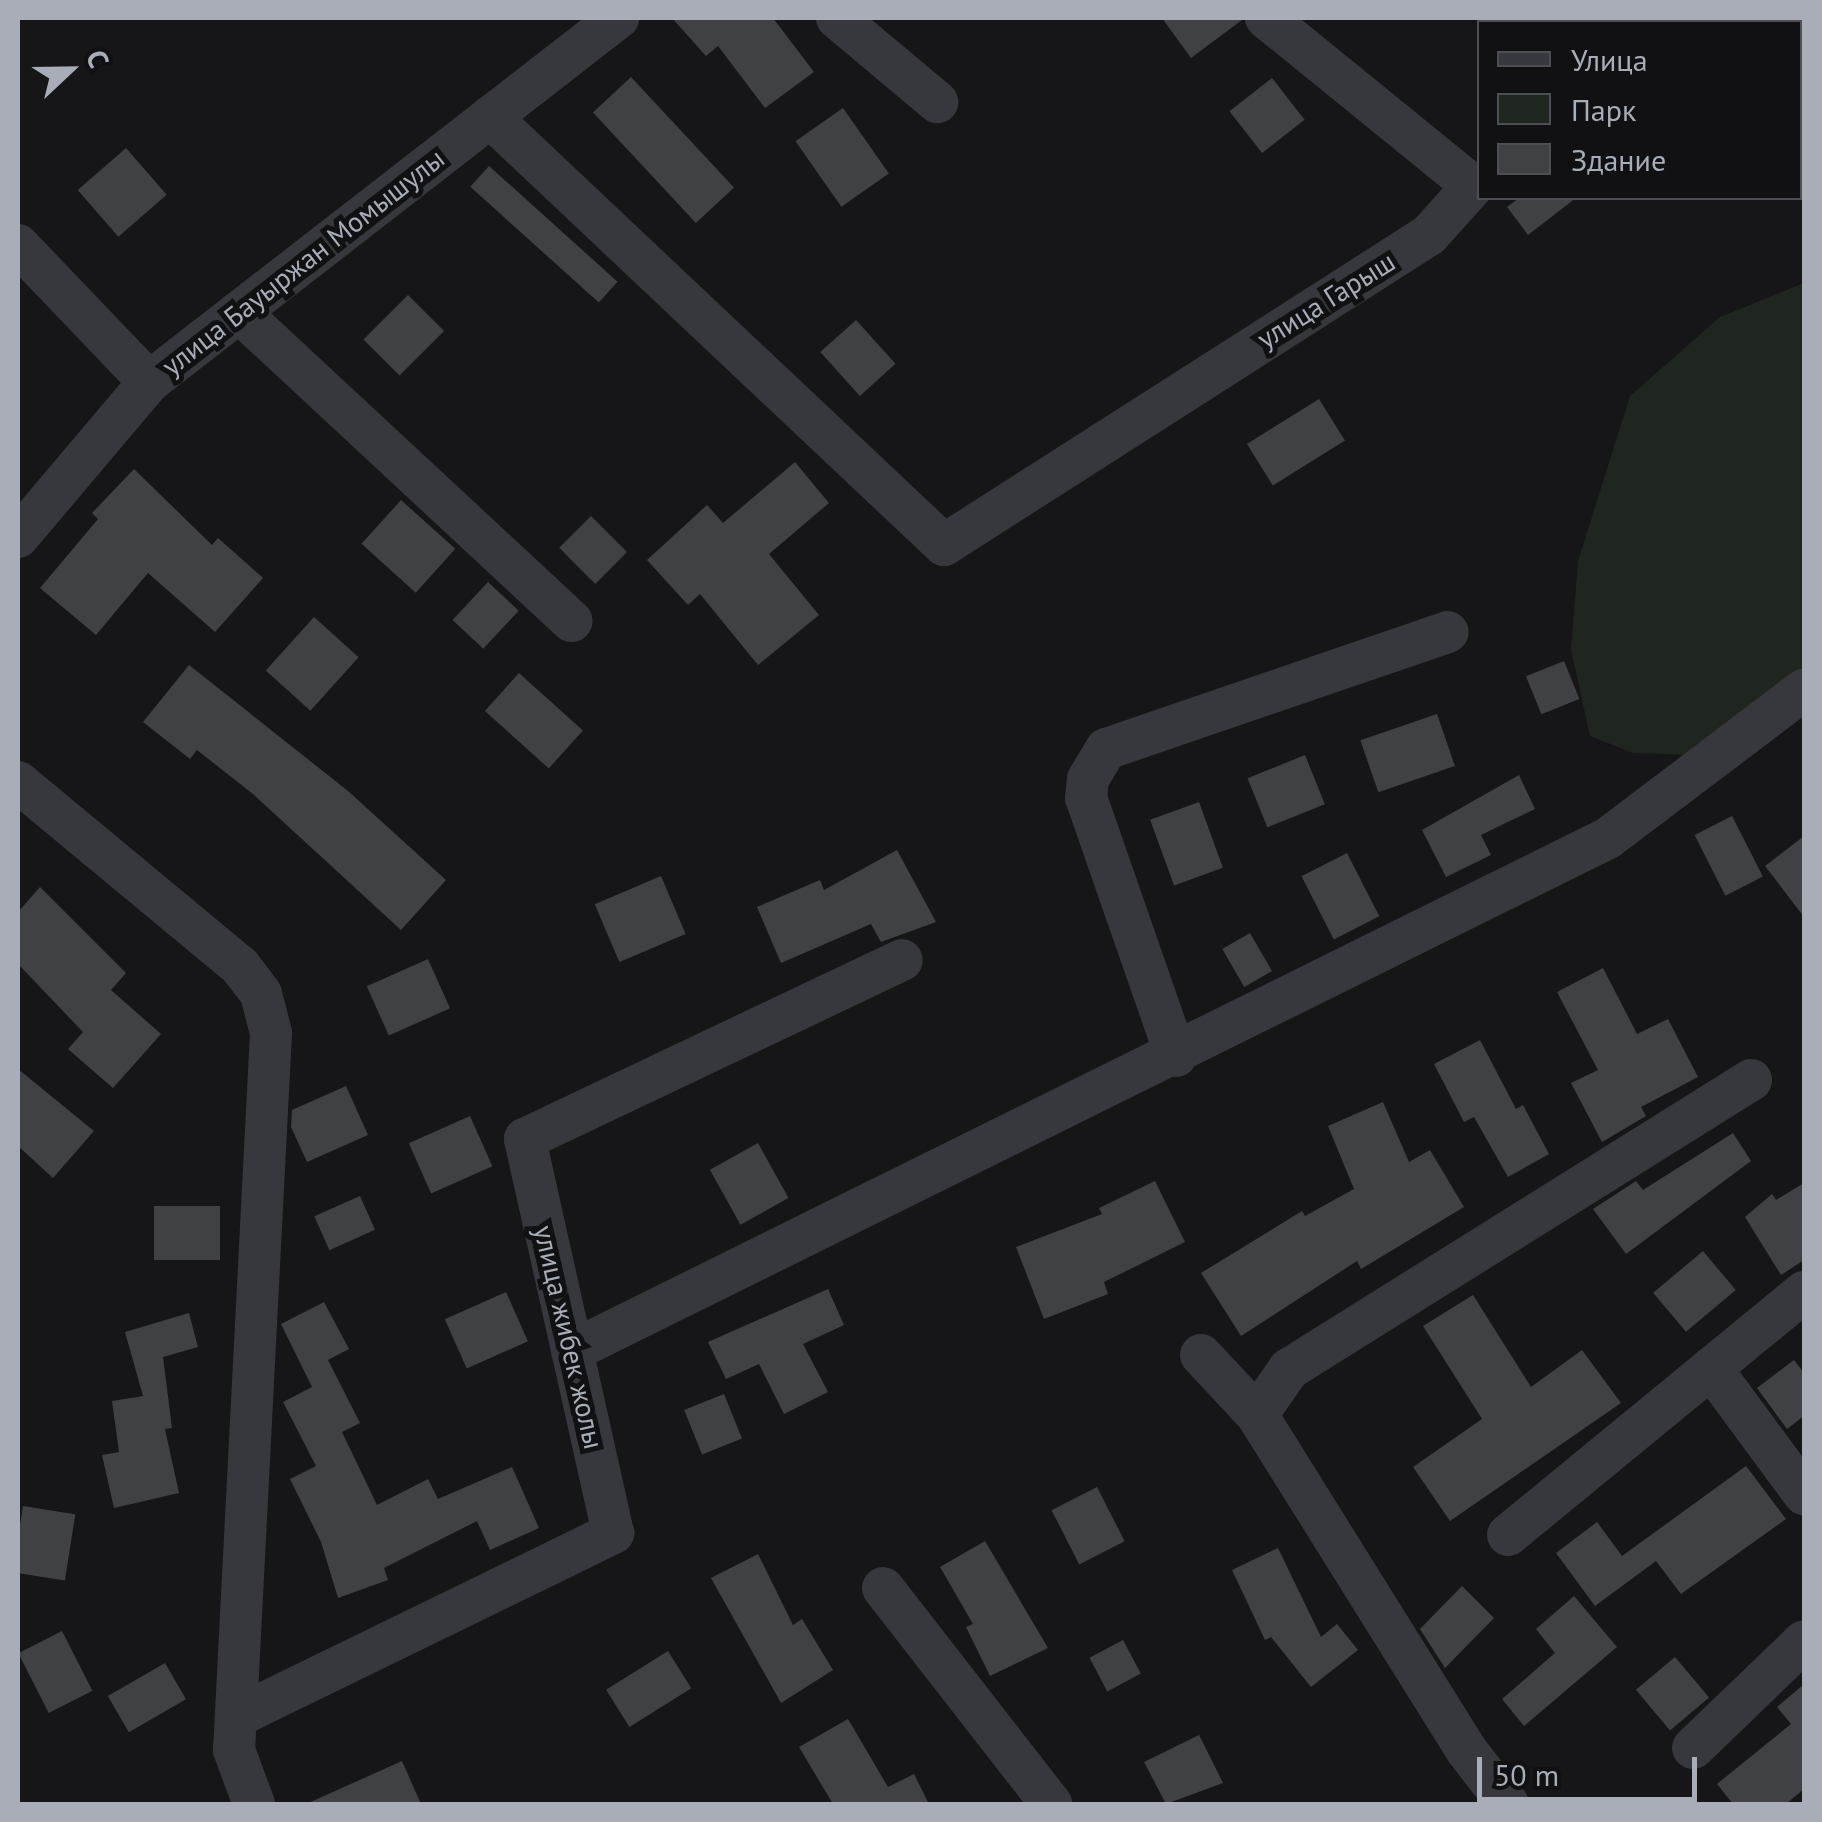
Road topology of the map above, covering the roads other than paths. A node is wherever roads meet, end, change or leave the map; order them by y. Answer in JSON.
{"nodes":[{"id":1,"x":837,"y":18,"type":"edge"},
{"id":2,"x":1266,"y":18,"type":"edge"},
{"id":3,"x":586,"y":26,"type":"edge"},
{"id":4,"x":937,"y":102,"type":"dead end"},
{"id":5,"x":490,"y":117,"type":"junction"},
{"id":6,"x":18,"y":245,"type":"edge"},
{"id":7,"x":240,"y":312,"type":"junction"},
{"id":8,"x":149,"y":382,"type":"junction"},
{"id":9,"x":18,"y":536,"type":"edge"},
{"id":10,"x":571,"y":621,"type":"dead end"},
{"id":11,"x":1448,"y":632,"type":"dead end"},
{"id":12,"x":1804,"y":690,"type":"edge"},
{"id":13,"x":18,"y":782,"type":"edge"},
{"id":14,"x":902,"y":960,"type":"dead end"},
{"id":15,"x":1176,"y":1056,"type":"junction"},
{"id":16,"x":1751,"y":1080,"type":"dead end"},
{"id":17,"x":1804,"y":1292,"type":"edge"},
{"id":18,"x":572,"y":1350,"type":"junction"},
{"id":19,"x":1201,"y":1354,"type":"dead end"},
{"id":20,"x":1712,"y":1368,"type":"junction"},
{"id":21,"x":1257,"y":1415,"type":"junction"},
{"id":22,"x":1804,"y":1494,"type":"edge"},
{"id":23,"x":1508,"y":1534,"type":"dead end"},
{"id":24,"x":882,"y":1588,"type":"dead end"},
{"id":25,"x":1804,"y":1642,"type":"edge"},
{"id":26,"x":236,"y":1717,"type":"junction"},
{"id":27,"x":1694,"y":1748,"type":"dead end"},
{"id":28,"x":254,"y":1804,"type":"edge"},
{"id":29,"x":1051,"y":1804,"type":"edge"},
{"id":30,"x":1508,"y":1804,"type":"edge"}],
"edges":[{"from":1,"to":4,"type":"street"},
{"from":2,"to":5,"type":"street","name":"улица Гарыш"},
{"from":3,"to":5,"type":"street","name":"улица Бауыржан Момышулы"},
{"from":5,"to":7,"type":"street","name":"улица Бауыржан Момышулы"},
{"from":6,"to":8,"type":"street"},
{"from":7,"to":8,"type":"street","name":"улица Бауыржан Момышулы"},
{"from":7,"to":10,"type":"street"},
{"from":8,"to":9,"type":"street","name":"улица Бауыржан Момышулы"},
{"from":11,"to":15,"type":"street"},
{"from":12,"to":15,"type":"street"},
{"from":13,"to":26,"type":"street"},
{"from":14,"to":18,"type":"street","name":"улица жибек жолы"},
{"from":15,"to":18,"type":"street"},
{"from":16,"to":21,"type":"street"},
{"from":17,"to":20,"type":"street"},
{"from":18,"to":26,"type":"street","name":"улица жибек жолы"},
{"from":19,"to":21,"type":"street"},
{"from":20,"to":22,"type":"street"},
{"from":20,"to":23,"type":"street"},
{"from":21,"to":30,"type":"street"},
{"from":24,"to":29,"type":"street"},
{"from":25,"to":27,"type":"street"},
{"from":26,"to":28,"type":"street"}]}
